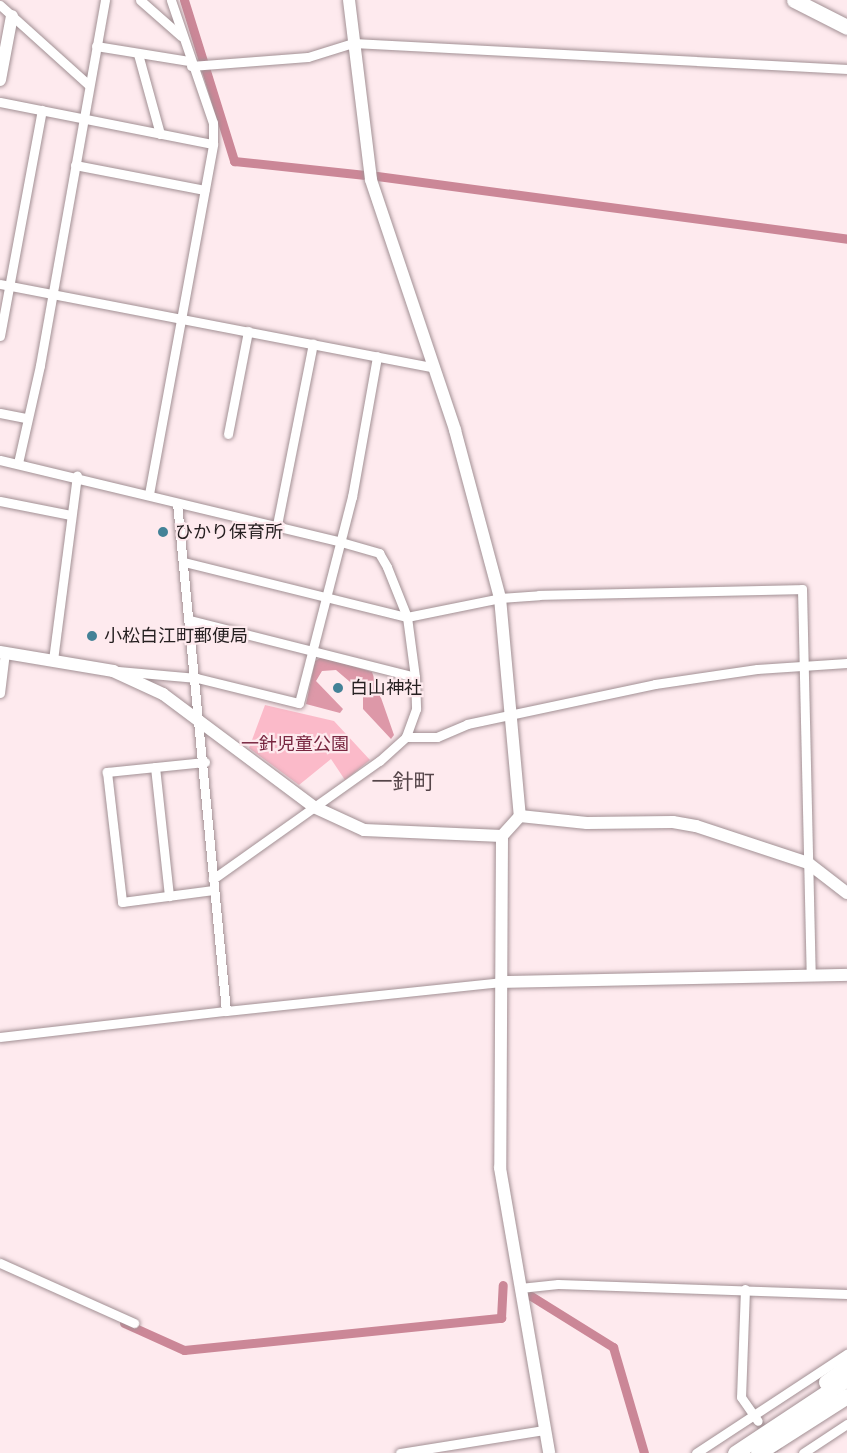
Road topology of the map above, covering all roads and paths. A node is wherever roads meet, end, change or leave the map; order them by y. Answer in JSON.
{"nodes":[{"id":1,"x":105,"y":0,"type":"edge"},
{"id":2,"x":140,"y":0,"type":"edge"},
{"id":3,"x":171,"y":0,"type":"edge"},
{"id":4,"x":349,"y":0,"type":"edge"},
{"id":5,"x":794,"y":0,"type":"edge"},
{"id":6,"x":0,"y":5,"type":"edge"},
{"id":7,"x":12,"y":16,"type":"junction"},
{"id":8,"x":847,"y":27,"type":"edge"},
{"id":9,"x":183,"y":38,"type":"junction"},
{"id":10,"x":353,"y":43,"type":"junction"},
{"id":11,"x":96,"y":46,"type":"junction"},
{"id":12,"x":138,"y":54,"type":"junction"},
{"id":13,"x":192,"y":64,"type":"junction"},
{"id":14,"x":847,"y":69,"type":"edge"},
{"id":15,"x":0,"y":80,"type":"edge"},
{"id":16,"x":89,"y":85,"type":"junction"},
{"id":17,"x":0,"y":102,"type":"edge"},
{"id":18,"x":42,"y":110,"type":"junction"},
{"id":19,"x":83,"y":118,"type":"junction"},
{"id":20,"x":160,"y":134,"type":"junction"},
{"id":21,"x":213,"y":144,"type":"junction"},
{"id":22,"x":75,"y":165,"type":"junction"},
{"id":23,"x":205,"y":190,"type":"junction"},
{"id":24,"x":4,"y":284,"type":"edge"},
{"id":25,"x":50,"y":293,"type":"junction"},
{"id":26,"x":183,"y":319,"type":"junction"},
{"id":27,"x":248,"y":331,"type":"junction"},
{"id":28,"x":0,"y":336,"type":"edge"},
{"id":29,"x":313,"y":344,"type":"junction"},
{"id":30,"x":377,"y":356,"type":"junction"},
{"id":31,"x":433,"y":367,"type":"junction"},
{"id":32,"x":0,"y":413,"type":"edge"},
{"id":33,"x":26,"y":418,"type":"junction"},
{"id":34,"x":228,"y":434,"type":"dead end"},
{"id":35,"x":0,"y":460,"type":"edge"},
{"id":36,"x":18,"y":463,"type":"junction"},
{"id":37,"x":77,"y":476,"type":"junction"},
{"id":38,"x":149,"y":494,"type":"junction"},
{"id":39,"x":0,"y":501,"type":"edge"},
{"id":40,"x":177,"y":503,"type":"junction"},
{"id":41,"x":71,"y":515,"type":"junction"},
{"id":42,"x":277,"y":525,"type":"junction"},
{"id":43,"x":341,"y":542,"type":"junction"},
{"id":44,"x":184,"y":562,"type":"junction"},
{"id":45,"x":327,"y":597,"type":"junction"},
{"id":46,"x":500,"y":598,"type":"junction"},
{"id":47,"x":407,"y":617,"type":"junction"},
{"id":48,"x":190,"y":620,"type":"junction"},
{"id":49,"x":313,"y":651,"type":"junction"},
{"id":50,"x":3,"y":652,"type":"edge"},
{"id":51,"x":53,"y":660,"type":"junction"},
{"id":52,"x":847,"y":663,"type":"edge"},
{"id":53,"x":806,"y":664,"type":"junction"},
{"id":54,"x":113,"y":671,"type":"junction"},
{"id":55,"x":415,"y":677,"type":"junction"},
{"id":56,"x":197,"y":678,"type":"junction"},
{"id":57,"x":0,"y":693,"type":"edge"},
{"id":58,"x":512,"y":713,"type":"junction"},
{"id":59,"x":201,"y":719,"type":"junction"},
{"id":60,"x":406,"y":737,"type":"junction"},
{"id":61,"x":205,"y":762,"type":"junction"},
{"id":62,"x":155,"y":767,"type":"junction"},
{"id":63,"x":315,"y":807,"type":"junction"},
{"id":64,"x":520,"y":816,"type":"junction"},
{"id":65,"x":502,"y":836,"type":"junction"},
{"id":66,"x":808,"y":863,"type":"junction"},
{"id":67,"x":213,"y":879,"type":"junction"},
{"id":68,"x":213,"y":890,"type":"junction"},
{"id":69,"x":847,"y":893,"type":"edge"},
{"id":70,"x":169,"y":896,"type":"junction"},
{"id":71,"x":847,"y":975,"type":"edge"},
{"id":72,"x":811,"y":976,"type":"junction"},
{"id":73,"x":503,"y":982,"type":"junction"},
{"id":74,"x":226,"y":1011,"type":"junction"},
{"id":75,"x":0,"y":1037,"type":"edge"},
{"id":76,"x":0,"y":1263,"type":"edge"},
{"id":77,"x":520,"y":1288,"type":"junction"},
{"id":78,"x":745,"y":1289,"type":"junction"},
{"id":79,"x":847,"y":1294,"type":"edge"},
{"id":80,"x":134,"y":1323,"type":"dead end"},
{"id":81,"x":847,"y":1354,"type":"edge"},
{"id":82,"x":847,"y":1367,"type":"edge"},
{"id":83,"x":847,"y":1379,"type":"edge"},
{"id":84,"x":847,"y":1396,"type":"edge"},
{"id":85,"x":847,"y":1408,"type":"edge"},
{"id":86,"x":756,"y":1418,"type":"junction"},
{"id":87,"x":847,"y":1424,"type":"edge"},
{"id":88,"x":544,"y":1430,"type":"junction"},
{"id":89,"x":756,"y":1447,"type":"edge"},
{"id":90,"x":400,"y":1453,"type":"edge"},
{"id":91,"x":549,"y":1453,"type":"edge"},
{"id":92,"x":696,"y":1453,"type":"edge"},
{"id":93,"x":735,"y":1453,"type":"edge"},
{"id":94,"x":769,"y":1453,"type":"edge"},
{"id":95,"x":803,"y":1453,"type":"edge"}],
"edges":[{"from":1,"to":11,"type":"street"},
{"from":2,"to":9,"type":"street"},
{"from":3,"to":9,"type":"street"},
{"from":4,"to":10,"type":"street"},
{"from":5,"to":8,"type":"highway"},
{"from":6,"to":7,"type":"street"},
{"from":7,"to":15,"type":"street"},
{"from":7,"to":16,"type":"street"},
{"from":9,"to":13,"type":"street"},
{"from":10,"to":13,"type":"street"},
{"from":10,"to":14,"type":"street"},
{"from":10,"to":31,"type":"street"},
{"from":11,"to":12,"type":"street"},
{"from":11,"to":16,"type":"street"},
{"from":12,"to":13,"type":"street"},
{"from":12,"to":20,"type":"street"},
{"from":13,"to":21,"type":"street"},
{"from":16,"to":19,"type":"street"},
{"from":17,"to":18,"type":"street"},
{"from":18,"to":19,"type":"street"},
{"from":18,"to":24,"type":"street"},
{"from":19,"to":20,"type":"street"},
{"from":19,"to":22,"type":"street"},
{"from":20,"to":21,"type":"street"},
{"from":21,"to":23,"type":"street"},
{"from":22,"to":23,"type":"street"},
{"from":22,"to":25,"type":"street"},
{"from":23,"to":26,"type":"street"},
{"from":24,"to":25,"type":"street"},
{"from":24,"to":28,"type":"street"},
{"from":25,"to":26,"type":"street"},
{"from":25,"to":33,"type":"street"},
{"from":26,"to":27,"type":"street"},
{"from":26,"to":38,"type":"street"},
{"from":27,"to":29,"type":"street"},
{"from":27,"to":34,"type":"street"},
{"from":29,"to":30,"type":"street"},
{"from":29,"to":42,"type":"street"},
{"from":30,"to":31,"type":"street"},
{"from":30,"to":43,"type":"street"},
{"from":31,"to":46,"type":"street"},
{"from":32,"to":33,"type":"street"},
{"from":33,"to":36,"type":"street"},
{"from":35,"to":36,"type":"street"},
{"from":36,"to":37,"type":"street"},
{"from":37,"to":38,"type":"street"},
{"from":37,"to":41,"type":"street"},
{"from":38,"to":40,"type":"street"},
{"from":39,"to":41,"type":"street"},
{"from":40,"to":42,"type":"street"},
{"from":40,"to":44,"type":"street"},
{"from":41,"to":51,"type":"street"},
{"from":42,"to":43,"type":"street"},
{"from":43,"to":45,"type":"street"},
{"from":43,"to":47,"type":"street"},
{"from":44,"to":45,"type":"street"},
{"from":44,"to":48,"type":"street"},
{"from":45,"to":47,"type":"street"},
{"from":45,"to":49,"type":"street"},
{"from":46,"to":47,"type":"street"},
{"from":46,"to":53,"type":"street"},
{"from":46,"to":58,"type":"street"},
{"from":47,"to":55,"type":"street"},
{"from":48,"to":49,"type":"street"},
{"from":48,"to":56,"type":"street"},
{"from":49,"to":55,"type":"street"},
{"from":49,"to":56,"type":"street"},
{"from":50,"to":51,"type":"street"},
{"from":50,"to":57,"type":"street"},
{"from":51,"to":54,"type":"street"},
{"from":52,"to":53,"type":"street"},
{"from":53,"to":58,"type":"street"},
{"from":53,"to":66,"type":"street"},
{"from":54,"to":56,"type":"street"},
{"from":54,"to":59,"type":"street"},
{"from":55,"to":60,"type":"street"},
{"from":56,"to":59,"type":"street"},
{"from":58,"to":60,"type":"street"},
{"from":58,"to":64,"type":"street"},
{"from":59,"to":61,"type":"street"},
{"from":59,"to":63,"type":"street"},
{"from":60,"to":63,"type":"street"},
{"from":61,"to":62,"type":"street"},
{"from":61,"to":67,"type":"street"},
{"from":62,"to":70,"type":"street"},
{"from":62,"to":70,"type":"street"},
{"from":63,"to":65,"type":"street"},
{"from":63,"to":67,"type":"street"},
{"from":64,"to":65,"type":"street"},
{"from":64,"to":66,"type":"street"},
{"from":65,"to":73,"type":"street"},
{"from":66,"to":69,"type":"street"},
{"from":66,"to":72,"type":"street"},
{"from":67,"to":68,"type":"street"},
{"from":68,"to":70,"type":"street"},
{"from":68,"to":74,"type":"street"},
{"from":71,"to":72,"type":"street"},
{"from":72,"to":73,"type":"street"},
{"from":73,"to":74,"type":"street"},
{"from":73,"to":77,"type":"street"},
{"from":74,"to":75,"type":"street"},
{"from":76,"to":80,"type":"street"},
{"from":77,"to":78,"type":"street"},
{"from":77,"to":88,"type":"street"},
{"from":78,"to":79,"type":"street"},
{"from":78,"to":86,"type":"street"},
{"from":81,"to":86,"type":"street"},
{"from":82,"to":89,"type":"highway"},
{"from":83,"to":89,"type":"highway"},
{"from":84,"to":89,"type":"highway"},
{"from":85,"to":94,"type":"highway"},
{"from":86,"to":92,"type":"street"},
{"from":87,"to":95,"type":"street"},
{"from":88,"to":90,"type":"street"},
{"from":88,"to":91,"type":"street"},
{"from":89,"to":93,"type":"highway"}]}
